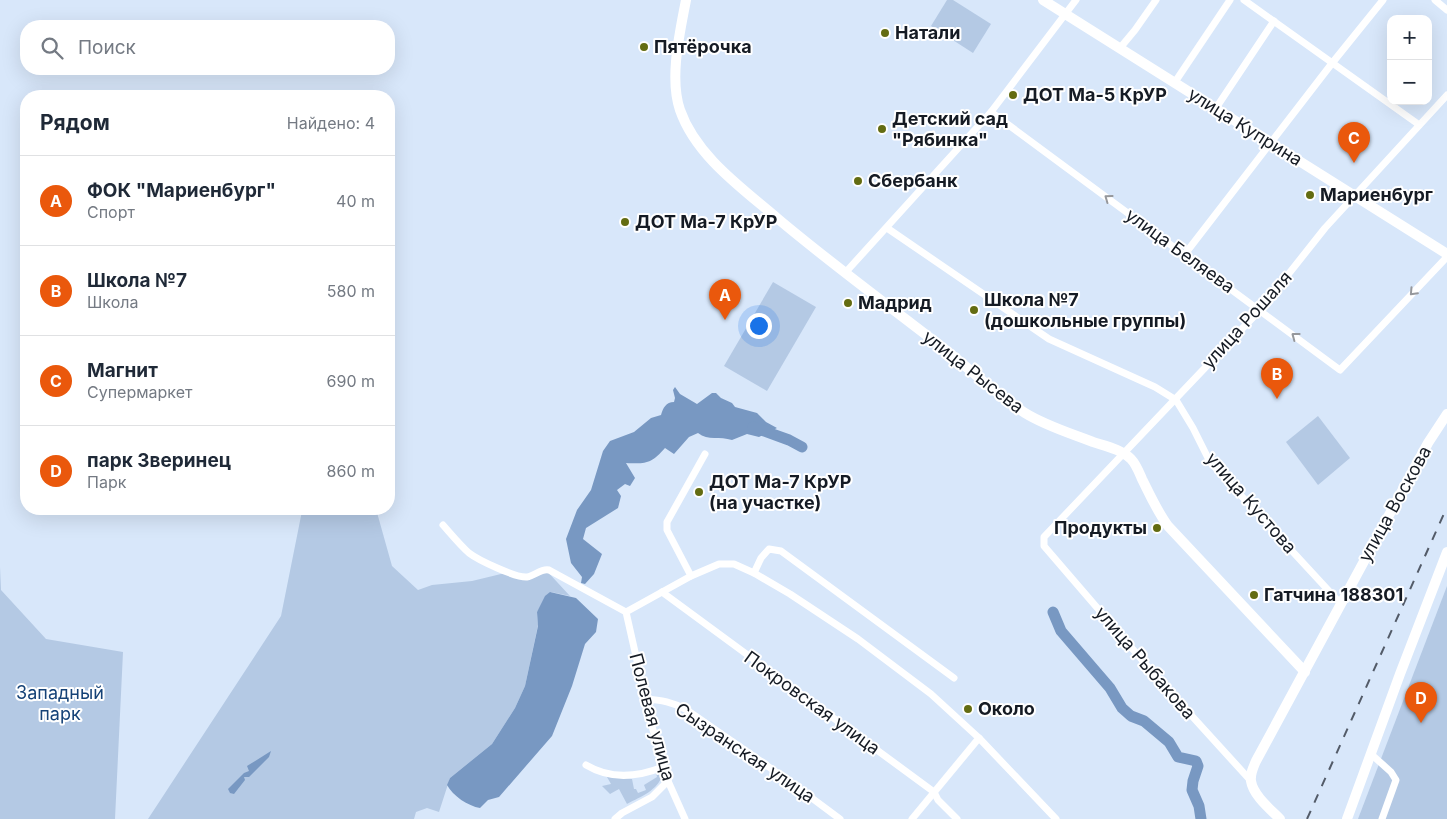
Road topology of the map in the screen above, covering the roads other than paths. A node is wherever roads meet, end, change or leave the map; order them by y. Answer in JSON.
{"nodes":[{"id":1,"x":686,"y":0,"type":"edge"},
{"id":2,"x":1043,"y":0,"type":"edge"},
{"id":3,"x":1076,"y":0,"type":"edge"},
{"id":4,"x":1156,"y":0,"type":"edge"},
{"id":5,"x":1230,"y":0,"type":"edge"},
{"id":6,"x":1244,"y":0,"type":"edge"},
{"id":7,"x":1383,"y":0,"type":"edge"},
{"id":8,"x":1435,"y":0,"type":"edge"},
{"id":9,"x":1447,"y":10,"type":"edge"},
{"id":10,"x":1066,"y":14,"type":"junction"},
{"id":11,"x":1274,"y":21,"type":"junction"},
{"id":12,"x":1120,"y":48,"type":"junction"},
{"id":13,"x":1333,"y":62,"type":"junction"},
{"id":14,"x":1175,"y":82,"type":"junction"},
{"id":15,"x":1447,"y":94,"type":"edge"},
{"id":16,"x":1216,"y":108,"type":"junction"},
{"id":17,"x":991,"y":112,"type":"junction"},
{"id":18,"x":1418,"y":124,"type":"junction"},
{"id":19,"x":1272,"y":143,"type":"junction"},
{"id":20,"x":1354,"y":195,"type":"junction"},
{"id":21,"x":887,"y":228,"type":"junction"},
{"id":22,"x":1186,"y":254,"type":"junction"},
{"id":23,"x":1447,"y":255,"type":"edge"},
{"id":24,"x":845,"y":273,"type":"junction"},
{"id":25,"x":1260,"y":310,"type":"junction"},
{"id":26,"x":1176,"y":400,"type":"junction"},
{"id":27,"x":1447,"y":414,"type":"edge"},
{"id":28,"x":1123,"y":452,"type":"junction"},
{"id":29,"x":705,"y":454,"type":"dead end"},
{"id":30,"x":443,"y":524,"type":"dead end"},
{"id":31,"x":1043,"y":542,"type":"joint"},
{"id":32,"x":1447,"y":552,"type":"edge"},
{"id":33,"x":754,"y":573,"type":"junction"},
{"id":34,"x":691,"y":576,"type":"junction"},
{"id":35,"x":662,"y":592,"type":"junction"},
{"id":36,"x":1341,"y":604,"type":"junction"},
{"id":37,"x":626,"y":612,"type":"junction"},
{"id":38,"x":1305,"y":672,"type":"junction"},
{"id":39,"x":954,"y":678,"type":"dead end"},
{"id":40,"x":644,"y":699,"type":"junction"},
{"id":41,"x":979,"y":738,"type":"junction"},
{"id":42,"x":1371,"y":754,"type":"junction"},
{"id":43,"x":586,"y":765,"type":"dead end"},
{"id":44,"x":663,"y":767,"type":"junction"},
{"id":45,"x":1249,"y":776,"type":"junction"},
{"id":46,"x":668,"y":781,"type":"junction"},
{"id":47,"x":934,"y":792,"type":"junction"},
{"id":48,"x":616,"y":819,"type":"edge"},
{"id":49,"x":685,"y":819,"type":"edge"},
{"id":50,"x":840,"y":819,"type":"edge"},
{"id":51,"x":912,"y":819,"type":"edge"},
{"id":52,"x":957,"y":819,"type":"edge"},
{"id":53,"x":1056,"y":819,"type":"edge"},
{"id":54,"x":1280,"y":819,"type":"edge"},
{"id":55,"x":1347,"y":819,"type":"edge"},
{"id":56,"x":1382,"y":819,"type":"edge"}],
"edges":[{"from":1,"to":24,"type":"main road","name":"улица Рысева"},
{"from":2,"to":10,"type":"main road","name":"улица Куприна"},
{"from":3,"to":10,"type":"street"},
{"from":4,"to":12,"type":"street"},
{"from":5,"to":14,"type":"street"},
{"from":6,"to":11,"type":"street"},
{"from":7,"to":13,"type":"street"},
{"from":8,"to":9,"type":"street"},
{"from":10,"to":12,"type":"main road","name":"улица Куприна"},
{"from":10,"to":17,"type":"street"},
{"from":11,"to":13,"type":"street"},
{"from":11,"to":16,"type":"street"},
{"from":12,"to":14,"type":"main road","name":"улица Куприна"},
{"from":13,"to":18,"type":"street"},
{"from":13,"to":19,"type":"street"},
{"from":14,"to":16,"type":"main road","name":"улица Куприна"},
{"from":15,"to":18,"type":"street","name":"улица Рошаля"},
{"from":16,"to":19,"type":"main road","name":"улица Куприна"},
{"from":17,"to":21,"type":"street"},
{"from":22,"to":17,"type":"street","name":"улица Беляева","one_way":true},
{"from":18,"to":20,"type":"street","name":"улица Рошаля"},
{"from":19,"to":20,"type":"main road","name":"улица Куприна"},
{"from":19,"to":22,"type":"street"},
{"from":20,"to":23,"type":"main road","name":"улица Куприна"},
{"from":20,"to":25,"type":"street","name":"улица Рошаля"},
{"from":21,"to":24,"type":"street"},
{"from":21,"to":26,"type":"street","name":"улица Кустова"},
{"from":22,"to":25,"type":"street","name":"улица Беляева"},
{"from":23,"to":25,"type":"street","name":"улица Беляева","one_way":true},
{"from":24,"to":28,"type":"main road","name":"улица Рысева"},
{"from":25,"to":26,"type":"street","name":"улица Рошаля"},
{"from":26,"to":28,"type":"street","name":"улица Рошаля"},
{"from":26,"to":36,"type":"street","name":"улица Кустова"},
{"from":27,"to":36,"type":"main road","name":"улица Воскова"},
{"from":28,"to":31,"type":"street","name":"улица Рошаля"},
{"from":28,"to":38,"type":"main road"},
{"from":29,"to":34,"type":"street"},
{"from":30,"to":37,"type":"street"},
{"from":31,"to":45,"type":"street","name":"улица Рыбакова"},
{"from":32,"to":42,"type":"main road"},
{"from":33,"to":34,"type":"street"},
{"from":33,"to":39,"type":"street"},
{"from":33,"to":41,"type":"street"},
{"from":34,"to":35,"type":"street"},
{"from":35,"to":37,"type":"street"},
{"from":35,"to":47,"type":"street","name":"Покровская улица"},
{"from":36,"to":38,"type":"main road","name":"улица Воскова"},
{"from":37,"to":40,"type":"street","name":"Полевая улица"},
{"from":38,"to":45,"type":"main road","name":"улица Воскова"},
{"from":40,"to":44,"type":"street","name":"Полевая улица"},
{"from":40,"to":50,"type":"street","name":"Сызранская улица"},
{"from":41,"to":47,"type":"street"},
{"from":41,"to":53,"type":"street"},
{"from":42,"to":55,"type":"main road"},
{"from":42,"to":56,"type":"street"},
{"from":43,"to":44,"type":"street"},
{"from":44,"to":46,"type":"street","name":"Полевая улица"},
{"from":45,"to":54,"type":"main road"},
{"from":46,"to":48,"type":"street"},
{"from":46,"to":49,"type":"street","name":"Полевая улица"},
{"from":47,"to":51,"type":"street"},
{"from":47,"to":52,"type":"street","name":"Покровская улица"}]}
